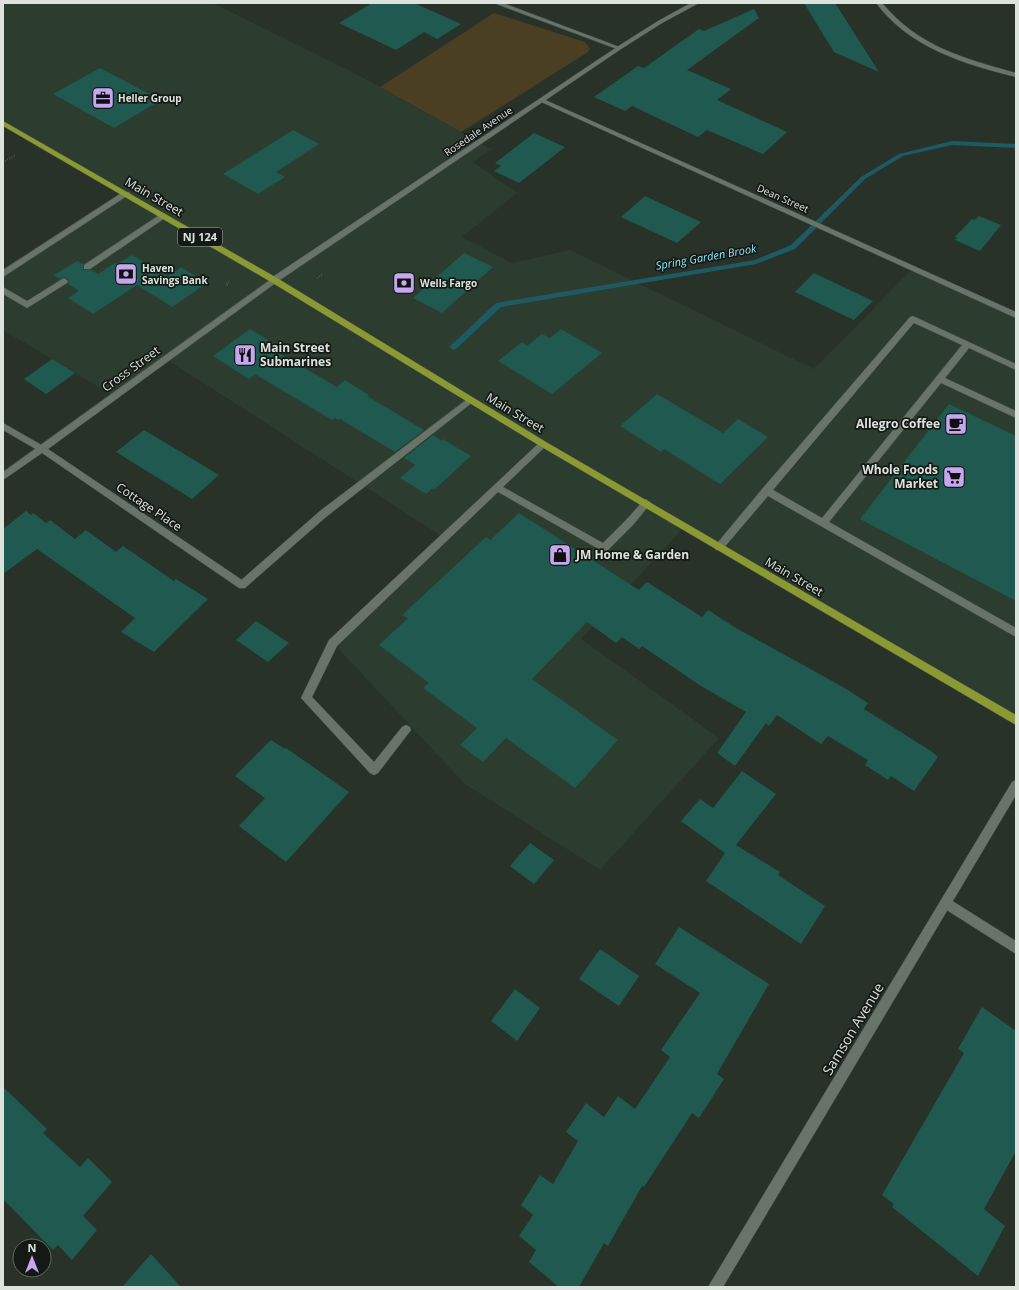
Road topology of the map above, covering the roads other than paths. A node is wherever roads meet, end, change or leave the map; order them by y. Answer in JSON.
{"nodes":[{"id":1,"x":497,"y":3,"type":"edge"},
{"id":2,"x":696,"y":3,"type":"edge"},
{"id":3,"x":879,"y":3,"type":"edge"},
{"id":4,"x":619,"y":48,"type":"junction"},
{"id":5,"x":1016,"y":75,"type":"edge"},
{"id":6,"x":541,"y":100,"type":"junction"},
{"id":7,"x":3,"y":123,"type":"edge"},
{"id":8,"x":126,"y":194,"type":"junction"},
{"id":9,"x":164,"y":216,"type":"junction"},
{"id":10,"x":86,"y":267,"type":"dead end"},
{"id":11,"x":3,"y":274,"type":"edge"},
{"id":12,"x":274,"y":280,"type":"junction"},
{"id":13,"x":64,"y":282,"type":"dead end"},
{"id":14,"x":3,"y":290,"type":"edge"},
{"id":15,"x":1016,"y":315,"type":"edge"},
{"id":16,"x":967,"y":345,"type":"junction"},
{"id":17,"x":1016,"y":367,"type":"edge"},
{"id":18,"x":941,"y":379,"type":"junction"},
{"id":19,"x":470,"y":400,"type":"junction"},
{"id":20,"x":1016,"y":415,"type":"edge"},
{"id":21,"x":3,"y":426,"type":"edge"},
{"id":22,"x":543,"y":444,"type":"junction"},
{"id":23,"x":42,"y":449,"type":"junction"},
{"id":24,"x":3,"y":477,"type":"edge"},
{"id":25,"x":496,"y":487,"type":"junction"},
{"id":26,"x":766,"y":490,"type":"junction"},
{"id":27,"x":646,"y":503,"type":"junction"},
{"id":28,"x":823,"y":523,"type":"junction"},
{"id":29,"x":719,"y":547,"type":"junction"},
{"id":30,"x":1016,"y":633,"type":"edge"},
{"id":31,"x":1016,"y":720,"type":"edge"},
{"id":32,"x":406,"y":730,"type":"dead end"},
{"id":33,"x":1016,"y":785,"type":"edge"},
{"id":34,"x":946,"y":903,"type":"junction"},
{"id":35,"x":1016,"y":948,"type":"edge"},
{"id":36,"x":715,"y":1287,"type":"edge"}],
"edges":[{"from":1,"to":4,"type":"street"},
{"from":2,"to":4,"type":"street","name":"Rosedale Avenue"},
{"from":3,"to":5,"type":"street"},
{"from":4,"to":6,"type":"street","name":"Rosedale Avenue"},
{"from":6,"to":12,"type":"street","name":"Rosedale Avenue"},
{"from":6,"to":15,"type":"street","name":"Dean Street"},
{"from":7,"to":8,"type":"main road","name":"Main Street","number":"NJ 124"},
{"from":8,"to":9,"type":"main road","name":"Main Street","number":"NJ 124"},
{"from":8,"to":11,"type":"street"},
{"from":9,"to":10,"type":"street"},
{"from":9,"to":12,"type":"main road","name":"Main Street","number":"NJ 124"},
{"from":12,"to":19,"type":"main road","name":"Main Street","number":"NJ 124"},
{"from":12,"to":23,"type":"street","name":"Cross Street"},
{"from":13,"to":14,"type":"street"},
{"from":16,"to":17,"type":"street"},
{"from":16,"to":18,"type":"street"},
{"from":16,"to":26,"type":"street"},
{"from":18,"to":20,"type":"street"},
{"from":18,"to":28,"type":"street"},
{"from":19,"to":22,"type":"main road","name":"Main Street","number":"NJ 124"},
{"from":19,"to":23,"type":"street","name":"Cottage Place"},
{"from":21,"to":23,"type":"street","name":"Cottage Place"},
{"from":22,"to":25,"type":"street"},
{"from":22,"to":27,"type":"main road","name":"Main Street","number":"NJ 124"},
{"from":23,"to":24,"type":"street","name":"Cross Street"},
{"from":25,"to":27,"type":"street"},
{"from":25,"to":32,"type":"street"},
{"from":26,"to":28,"type":"street"},
{"from":26,"to":29,"type":"street"},
{"from":27,"to":29,"type":"main road","name":"Main Street","number":"NJ 124"},
{"from":28,"to":30,"type":"street"},
{"from":29,"to":31,"type":"main road","name":"Main Street","number":"NJ 124"},
{"from":33,"to":34,"type":"street","name":"Samson Avenue"},
{"from":34,"to":35,"type":"street"},
{"from":34,"to":36,"type":"street","name":"Samson Avenue"}]}
